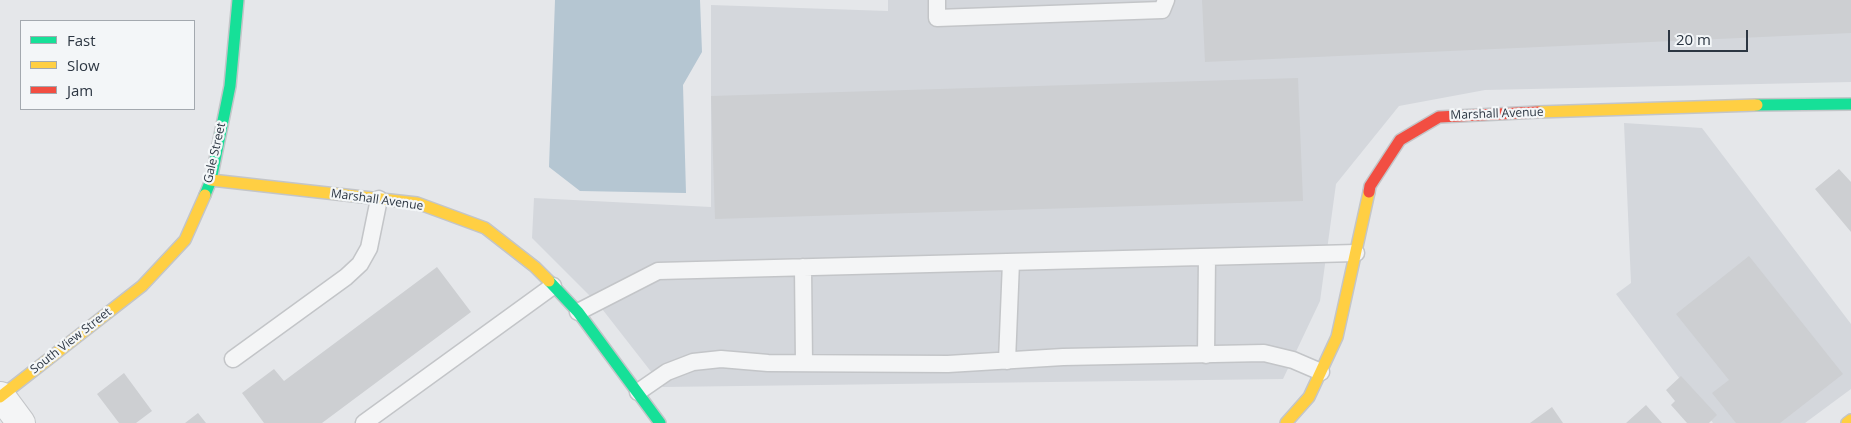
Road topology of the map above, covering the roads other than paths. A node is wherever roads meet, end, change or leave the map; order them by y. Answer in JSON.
{"nodes":[{"id":1,"x":238,"y":0,"type":"edge"},
{"id":2,"x":937,"y":0,"type":"edge"},
{"id":3,"x":1166,"y":0,"type":"edge"},
{"id":4,"x":1077,"y":7,"type":"edge"},
{"id":5,"x":1851,"y":104,"type":"edge"},
{"id":6,"x":211,"y":180,"type":"junction"},
{"id":7,"x":379,"y":199,"type":"junction"},
{"id":8,"x":1356,"y":253,"type":"junction"},
{"id":9,"x":1207,"y":257,"type":"junction"},
{"id":10,"x":1011,"y":262,"type":"junction"},
{"id":11,"x":802,"y":267,"type":"junction"},
{"id":12,"x":142,"y":286,"type":"joint"},
{"id":13,"x":553,"y":286,"type":"junction"},
{"id":14,"x":578,"y":312,"type":"junction"},
{"id":15,"x":1206,"y":355,"type":"junction"},
{"id":16,"x":233,"y":359,"type":"dead end"},
{"id":17,"x":1007,"y":361,"type":"junction"},
{"id":18,"x":804,"y":363,"type":"junction"},
{"id":19,"x":1321,"y":372,"type":"junction"},
{"id":20,"x":638,"y":392,"type":"junction"},
{"id":21,"x":0,"y":396,"type":"edge"},
{"id":22,"x":1851,"y":420,"type":"edge"},
{"id":23,"x":20,"y":423,"type":"edge"},
{"id":24,"x":364,"y":423,"type":"edge"},
{"id":25,"x":660,"y":423,"type":"edge"},
{"id":26,"x":1286,"y":423,"type":"edge"},
{"id":27,"x":1847,"y":423,"type":"edge"}],
"edges":[{"from":1,"to":6,"type":"street","name":"Gale Street"},
{"from":2,"to":4,"type":"lane"},
{"from":3,"to":4,"type":"lane"},
{"from":5,"to":8,"type":"street","name":"Marshall Avenue"},
{"from":6,"to":7,"type":"street","name":"Marshall Avenue"},
{"from":6,"to":12,"type":"street","name":"Gale Street"},
{"from":7,"to":13,"type":"street","name":"Marshall Avenue"},
{"from":7,"to":16,"type":"lane"},
{"from":8,"to":9,"type":"lane"},
{"from":8,"to":19,"type":"street","name":"Marshall Avenue"},
{"from":9,"to":10,"type":"lane"},
{"from":9,"to":15,"type":"lane"},
{"from":10,"to":11,"type":"lane"},
{"from":10,"to":17,"type":"lane"},
{"from":11,"to":14,"type":"lane"},
{"from":11,"to":18,"type":"lane"},
{"from":12,"to":21,"type":"street","name":"South View Street"},
{"from":13,"to":14,"type":"street","name":"Marshall Avenue"},
{"from":13,"to":24,"type":"lane"},
{"from":14,"to":20,"type":"street","name":"Marshall Avenue"},
{"from":15,"to":17,"type":"lane"},
{"from":15,"to":19,"type":"lane"},
{"from":17,"to":18,"type":"lane"},
{"from":18,"to":20,"type":"lane"},
{"from":19,"to":26,"type":"street","name":"Marshall Avenue"},
{"from":20,"to":25,"type":"street","name":"Marshall Avenue"},
{"from":21,"to":23,"type":"street"},
{"from":22,"to":27,"type":"street"}]}
